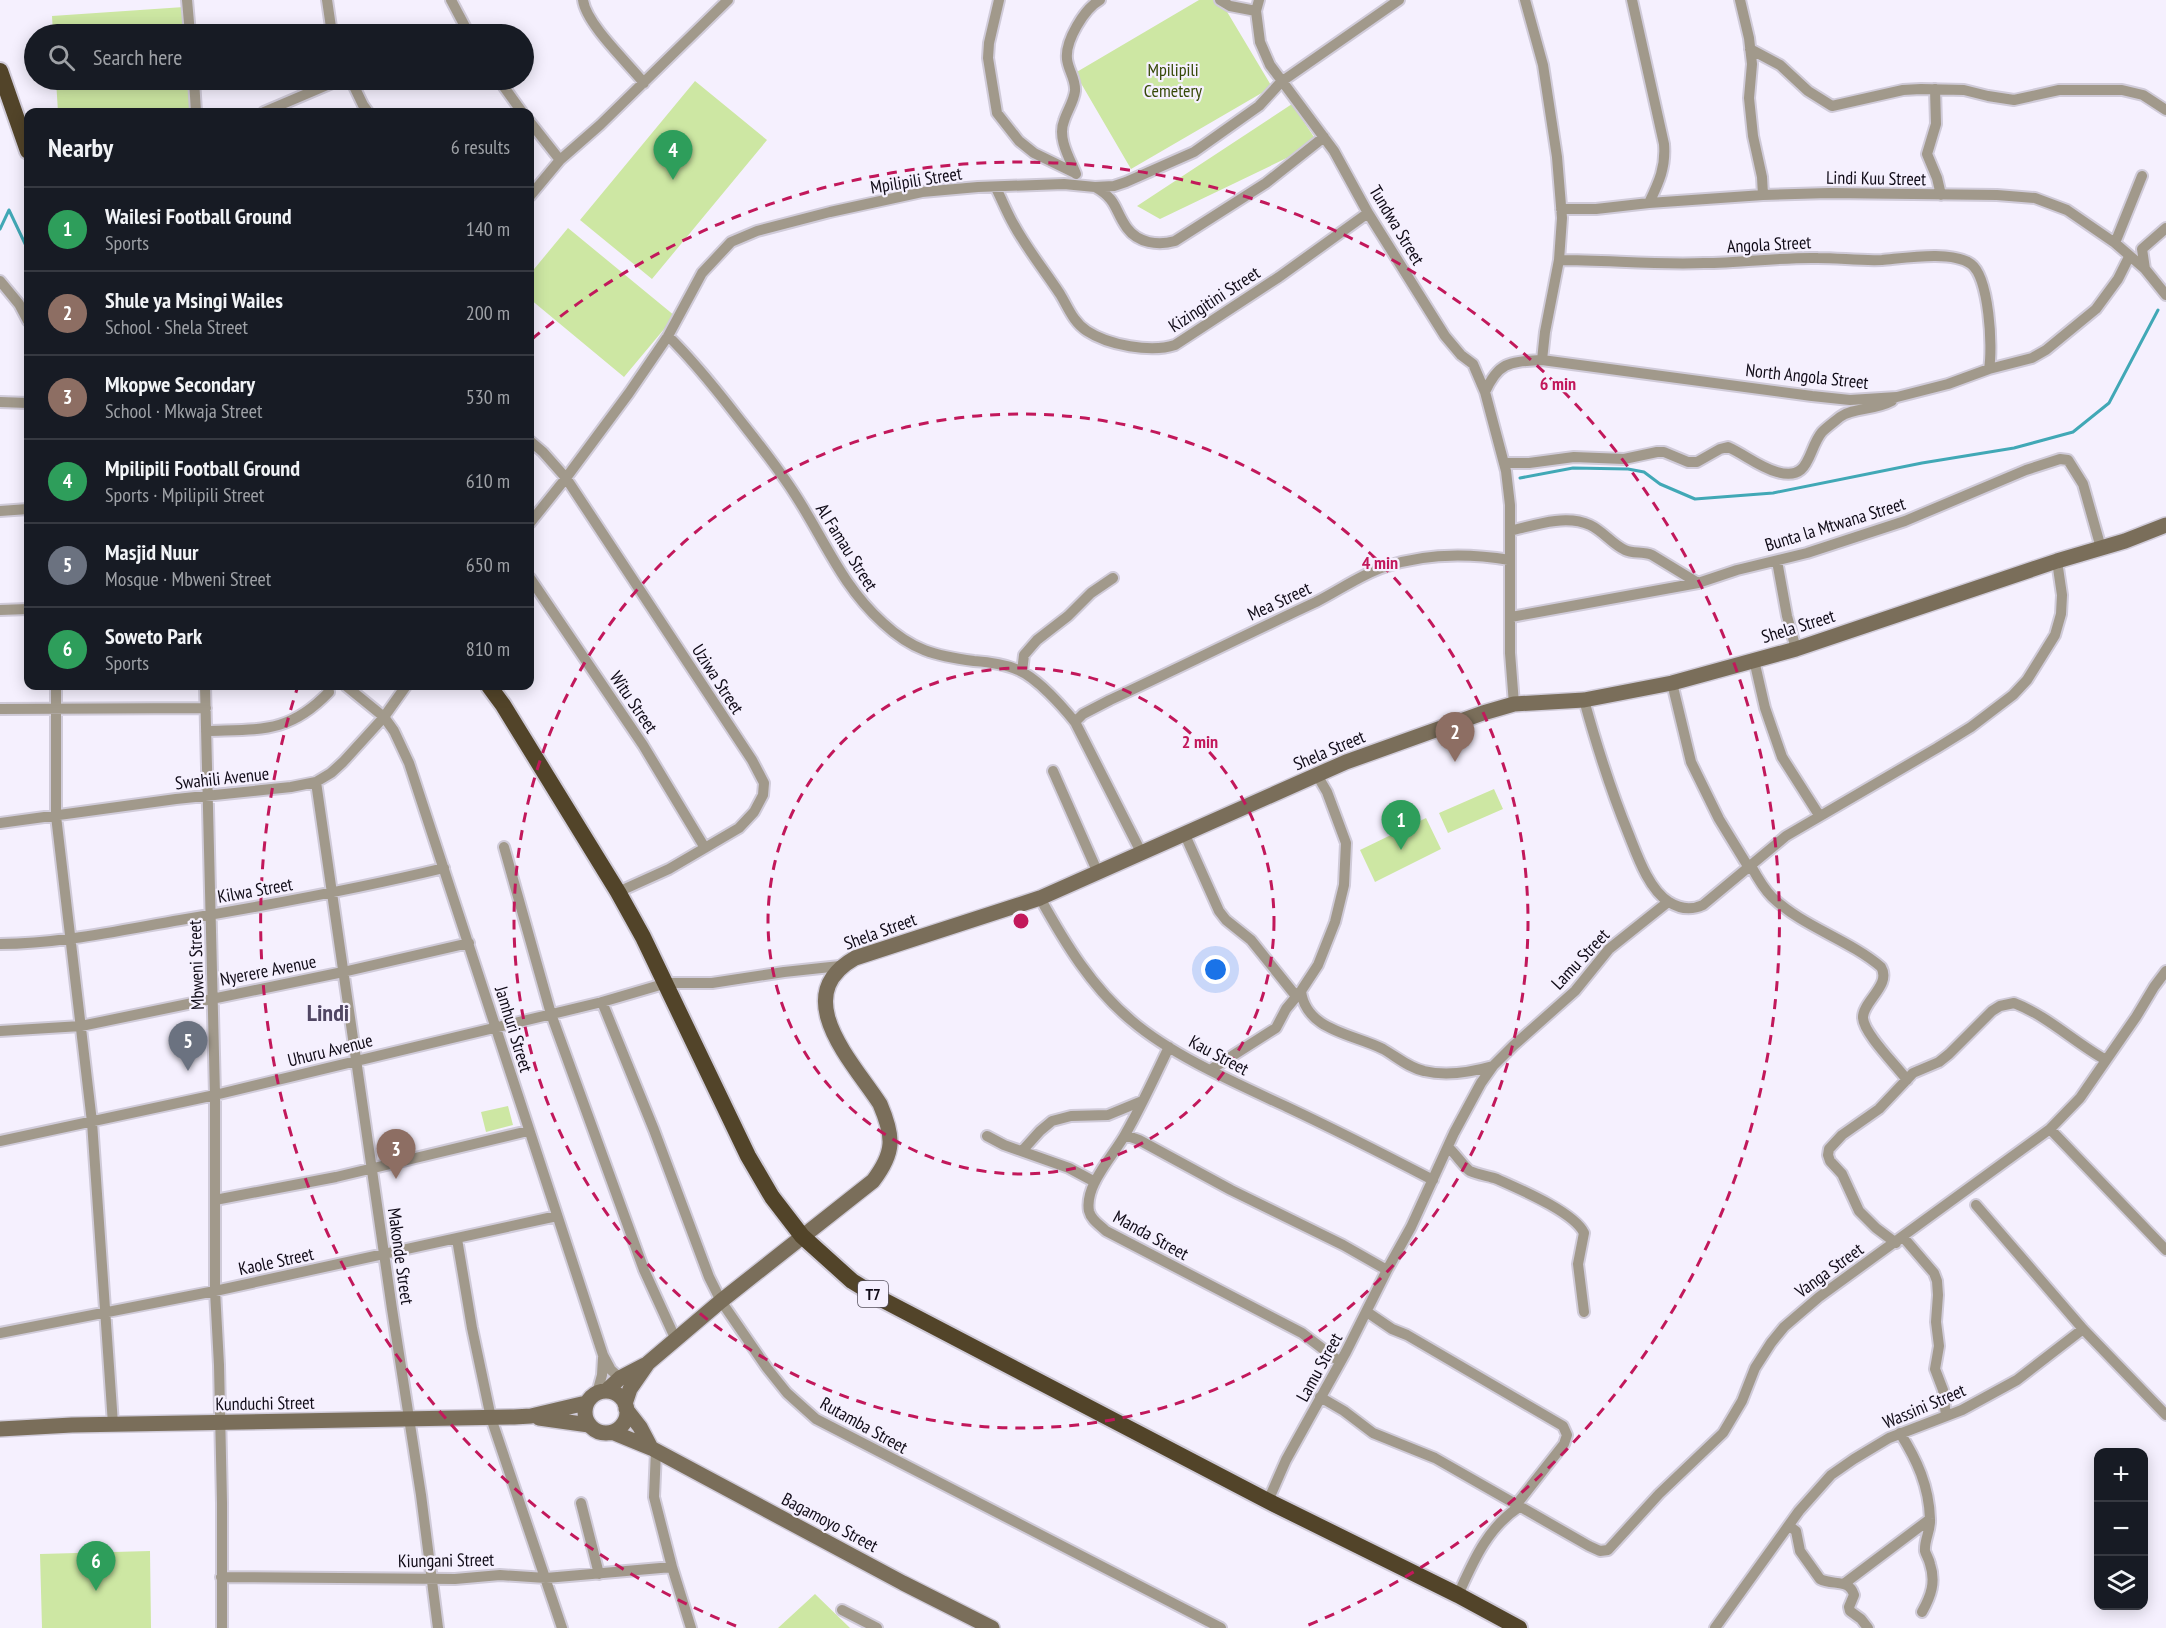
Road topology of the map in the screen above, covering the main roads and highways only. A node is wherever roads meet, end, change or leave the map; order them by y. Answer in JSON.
{"nodes":[{"id":1,"x":0,"y":72,"type":"edge"},
{"id":2,"x":24,"y":140,"type":"edge"},
{"id":3,"x":2166,"y":525,"type":"edge"},
{"id":4,"x":492,"y":690,"type":"edge"},
{"id":5,"x":802,"y":1236,"type":"junction"},
{"id":6,"x":648,"y":1363,"type":"junction"},
{"id":7,"x":597,"y":1396,"type":"junction"},
{"id":8,"x":626,"y":1406,"type":"junction"},
{"id":9,"x":531,"y":1416,"type":"junction"},
{"id":10,"x":589,"y":1425,"type":"junction"},
{"id":11,"x":0,"y":1429,"type":"edge"},
{"id":12,"x":612,"y":1432,"type":"junction"},
{"id":13,"x":653,"y":1449,"type":"junction"},
{"id":14,"x":992,"y":1628,"type":"edge"},
{"id":15,"x":1519,"y":1628,"type":"edge"}],
"edges":[{"from":1,"to":2,"type":"highway"},
{"from":3,"to":5,"type":"main road","name":"Shela Street"},
{"from":4,"to":5,"type":"highway","number":"T7"},
{"from":5,"to":6,"type":"main road","name":"Shela Street"},
{"from":5,"to":15,"type":"highway","number":"T7"},
{"from":6,"to":7,"type":"main road"},
{"from":6,"to":8,"type":"main road"},
{"from":7,"to":8,"type":"main road"},
{"from":7,"to":9,"type":"main road"},
{"from":7,"to":10,"type":"main road"},
{"from":8,"to":12,"type":"main road"},
{"from":8,"to":13,"type":"main road"},
{"from":9,"to":10,"type":"main road"},
{"from":9,"to":11,"type":"main road","name":"Kunduchi Street"},
{"from":10,"to":12,"type":"main road"},
{"from":12,"to":13,"type":"main road","name":"Bagamoyo Street"},
{"from":13,"to":14,"type":"main road","name":"Bagamoyo Street"}]}
